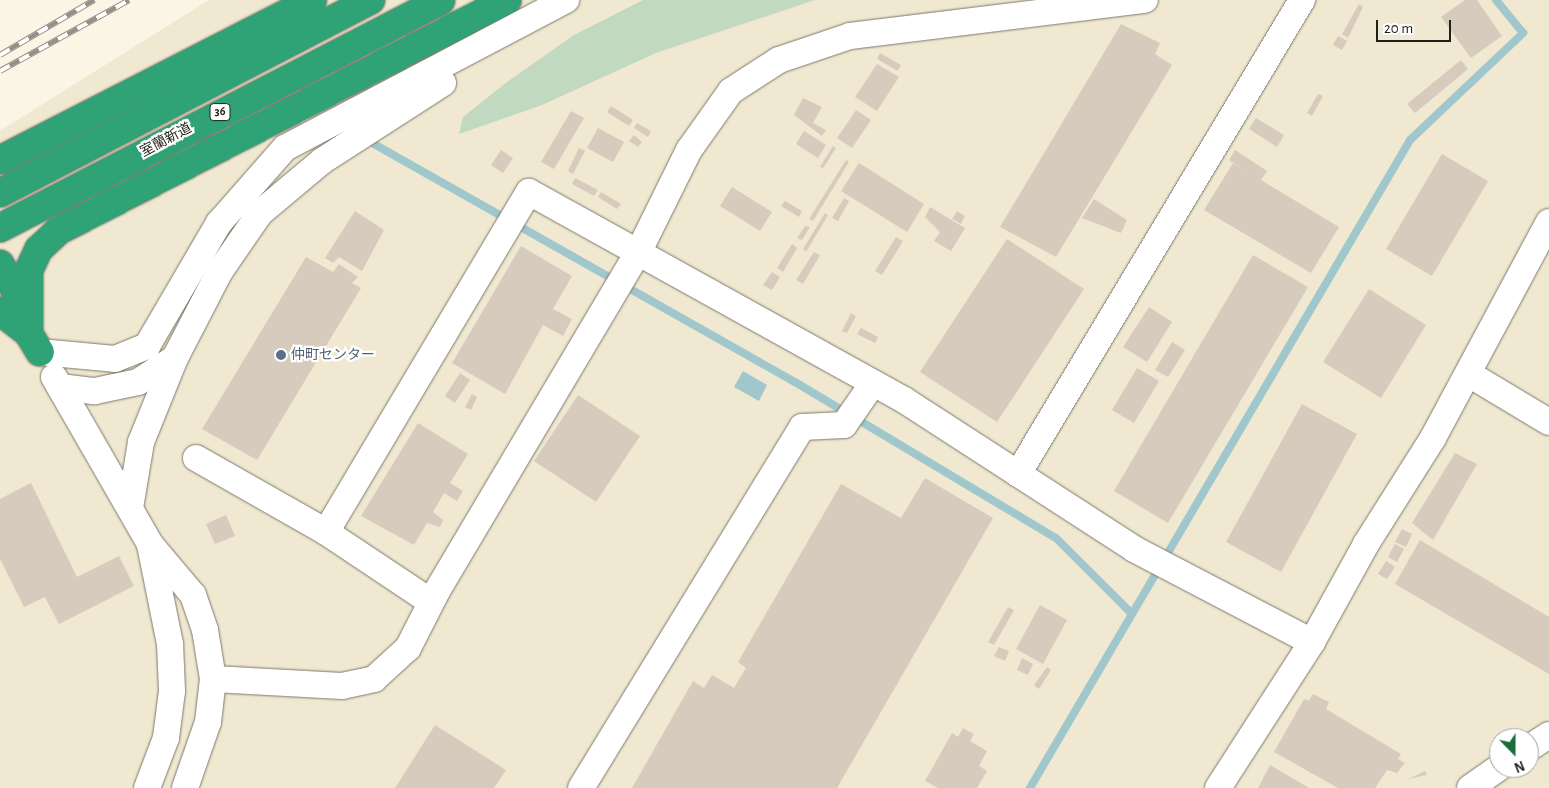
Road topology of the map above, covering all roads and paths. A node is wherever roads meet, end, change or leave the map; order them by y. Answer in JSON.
{"nodes":[{"id":1,"x":312,"y":0,"type":"edge"},
{"id":2,"x":371,"y":0,"type":"edge"},
{"id":3,"x":441,"y":0,"type":"edge"},
{"id":4,"x":507,"y":0,"type":"edge"},
{"id":5,"x":566,"y":0,"type":"edge"},
{"id":6,"x":1145,"y":0,"type":"edge"},
{"id":7,"x":1302,"y":0,"type":"edge"},
{"id":8,"x":520,"y":26,"type":"junction"},
{"id":9,"x":0,"y":160,"type":"edge"},
{"id":10,"x":0,"y":193,"type":"edge"},
{"id":11,"x":1549,"y":222,"type":"edge"},
{"id":12,"x":0,"y":228,"type":"edge"},
{"id":13,"x":638,"y":253,"type":"junction"},
{"id":14,"x":0,"y":264,"type":"edge"},
{"id":15,"x":28,"y":301,"type":"junction"},
{"id":16,"x":0,"y":311,"type":"edge"},
{"id":17,"x":35,"y":343,"type":"junction"},
{"id":18,"x":175,"y":358,"type":"junction"},
{"id":19,"x":1469,"y":374,"type":"junction"},
{"id":20,"x":873,"y":383,"type":"junction"},
{"id":21,"x":60,"y":387,"type":"junction"},
{"id":22,"x":1549,"y":422,"type":"edge"},
{"id":23,"x":196,"y":458,"type":"dead end"},
{"id":24,"x":1018,"y":474,"type":"junction"},
{"id":25,"x":130,"y":508,"type":"junction"},
{"id":26,"x":326,"y":532,"type":"junction"},
{"id":27,"x":150,"y":544,"type":"junction"},
{"id":28,"x":431,"y":602,"type":"junction"},
{"id":29,"x":1312,"y":642,"type":"junction"},
{"id":30,"x":213,"y":679,"type":"junction"},
{"id":31,"x":1489,"y":775,"type":"edge"},
{"id":32,"x":147,"y":788,"type":"edge"},
{"id":33,"x":185,"y":788,"type":"edge"},
{"id":34,"x":581,"y":788,"type":"edge"},
{"id":35,"x":1218,"y":788,"type":"edge"},
{"id":36,"x":1470,"y":788,"type":"edge"}],
"edges":[{"from":1,"to":9,"type":"highway"},
{"from":2,"to":10,"type":"highway","number":"36"},
{"from":3,"to":12,"type":"highway","name":"室蘭新道","number":"36"},
{"from":4,"to":15,"type":"highway"},
{"from":5,"to":8,"type":"street"},
{"from":6,"to":13,"type":"street"},
{"from":7,"to":24,"type":"street"},
{"from":8,"to":17,"type":"street"},
{"from":8,"to":18,"type":"street"},
{"from":11,"to":19,"type":"street"},
{"from":13,"to":20,"type":"street"},
{"from":13,"to":26,"type":"street"},
{"from":13,"to":28,"type":"street"},
{"from":14,"to":15,"type":"highway"},
{"from":15,"to":17,"type":"highway"},
{"from":16,"to":17,"type":"highway"},
{"from":17,"to":21,"type":"street"},
{"from":18,"to":21,"type":"street"},
{"from":18,"to":25,"type":"street"},
{"from":19,"to":22,"type":"street"},
{"from":19,"to":29,"type":"street"},
{"from":20,"to":24,"type":"street"},
{"from":20,"to":34,"type":"street"},
{"from":21,"to":25,"type":"street"},
{"from":23,"to":26,"type":"street"},
{"from":24,"to":29,"type":"street"},
{"from":25,"to":27,"type":"street"},
{"from":26,"to":28,"type":"street"},
{"from":27,"to":30,"type":"street"},
{"from":27,"to":32,"type":"street"},
{"from":28,"to":30,"type":"street"},
{"from":29,"to":35,"type":"street"},
{"from":30,"to":33,"type":"street"},
{"from":31,"to":36,"type":"street"}]}
